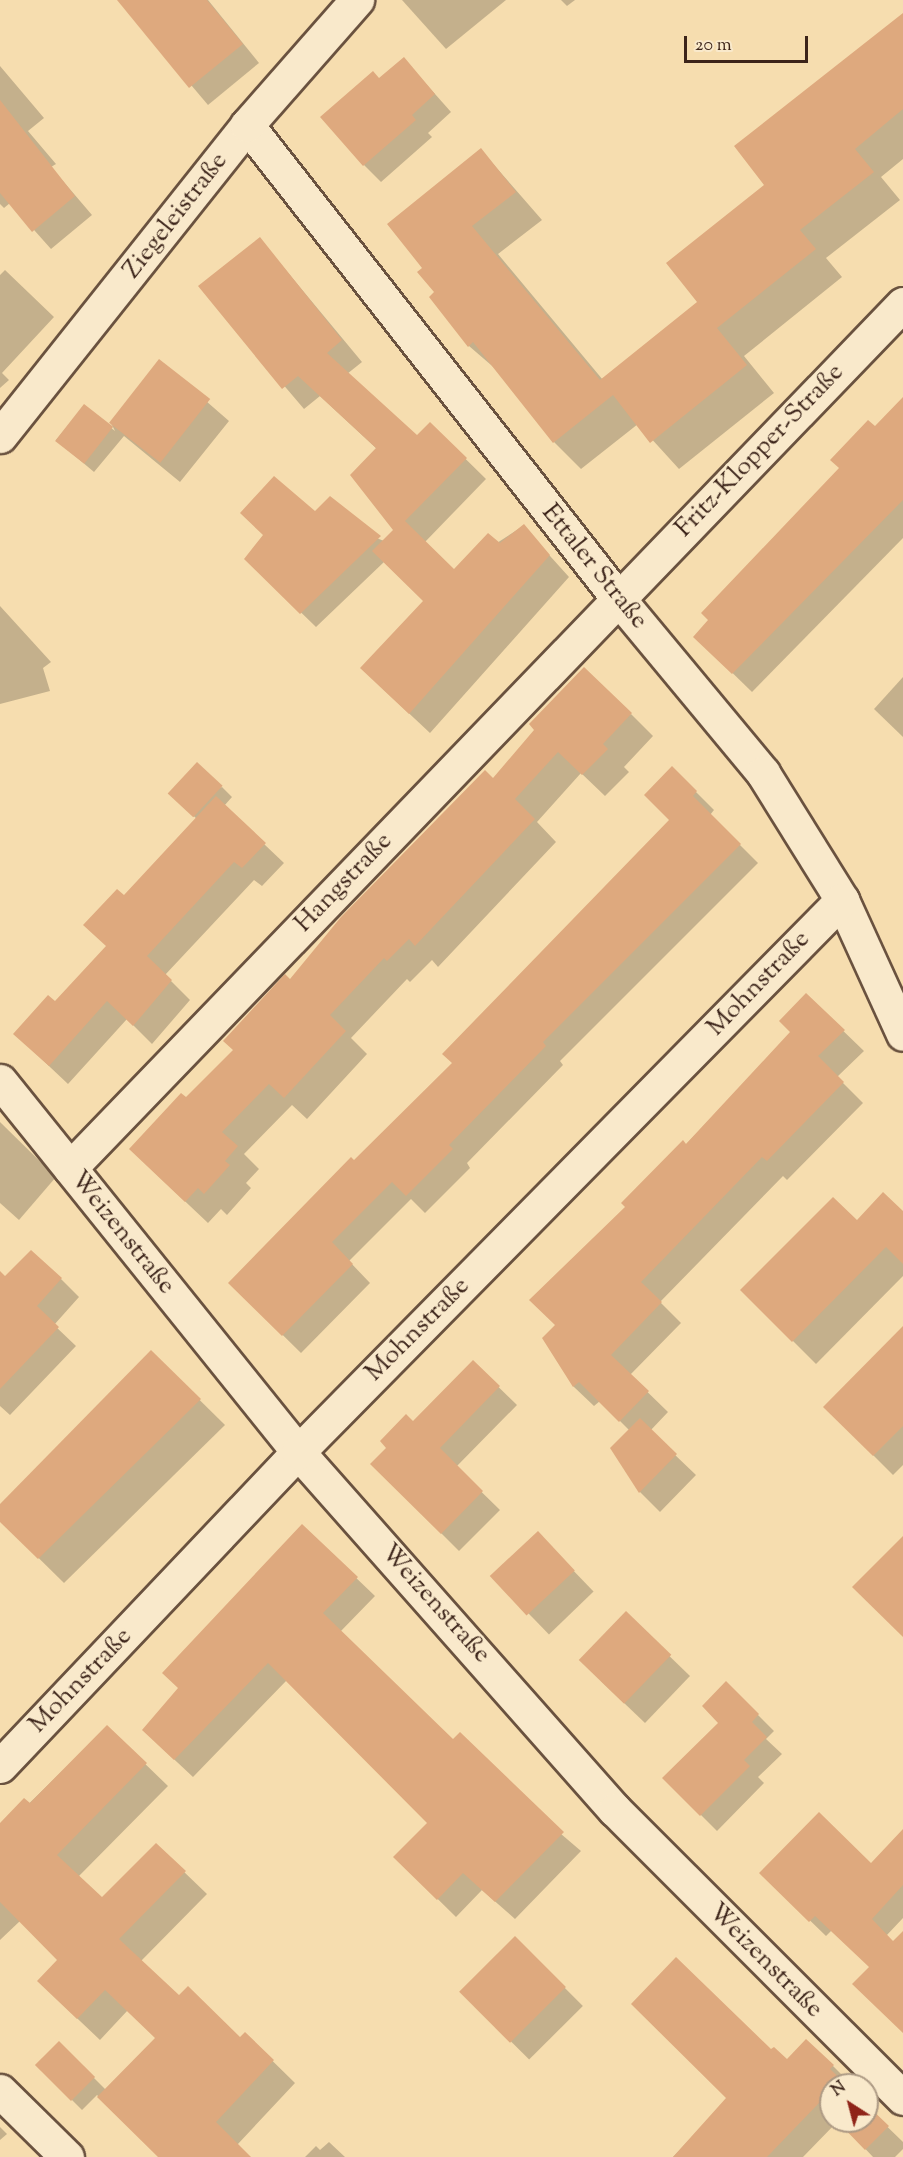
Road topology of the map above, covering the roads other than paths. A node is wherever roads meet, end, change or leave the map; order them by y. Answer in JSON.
{"nodes":[{"id":1,"x":357,"y":0,"type":"edge"},
{"id":2,"x":247,"y":124,"type":"junction"},
{"id":3,"x":903,"y":304,"type":"edge"},
{"id":4,"x":0,"y":436,"type":"edge"},
{"id":5,"x":617,"y":597,"type":"junction"},
{"id":6,"x":842,"y":900,"type":"junction"},
{"id":7,"x":903,"y":1034,"type":"edge"},
{"id":8,"x":0,"y":1081,"type":"edge"},
{"id":9,"x":70,"y":1168,"type":"junction"},
{"id":10,"x":298,"y":1452,"type":"junction"},
{"id":11,"x":0,"y":1766,"type":"edge"},
{"id":12,"x":0,"y":2091,"type":"edge"},
{"id":13,"x":903,"y":2098,"type":"edge"},
{"id":14,"x":68,"y":2157,"type":"edge"}],
"edges":[{"from":1,"to":2,"type":"street","name":"Ziegeleistraße"},
{"from":2,"to":4,"type":"street","name":"Ziegeleistraße"},
{"from":2,"to":5,"type":"street","name":"Ettaler Straße"},
{"from":3,"to":5,"type":"street","name":"Fritz-Klopper-Straße"},
{"from":5,"to":6,"type":"street","name":"Ettaler Straße"},
{"from":5,"to":9,"type":"street","name":"Hangstraße"},
{"from":6,"to":7,"type":"street","name":"Ettaler Straße"},
{"from":6,"to":10,"type":"street","name":"Mohnstraße"},
{"from":8,"to":9,"type":"street","name":"Weizenstraße"},
{"from":9,"to":10,"type":"street","name":"Weizenstraße"},
{"from":10,"to":11,"type":"street","name":"Mohnstraße"},
{"from":10,"to":13,"type":"street","name":"Weizenstraße"},
{"from":12,"to":14,"type":"street"}]}
